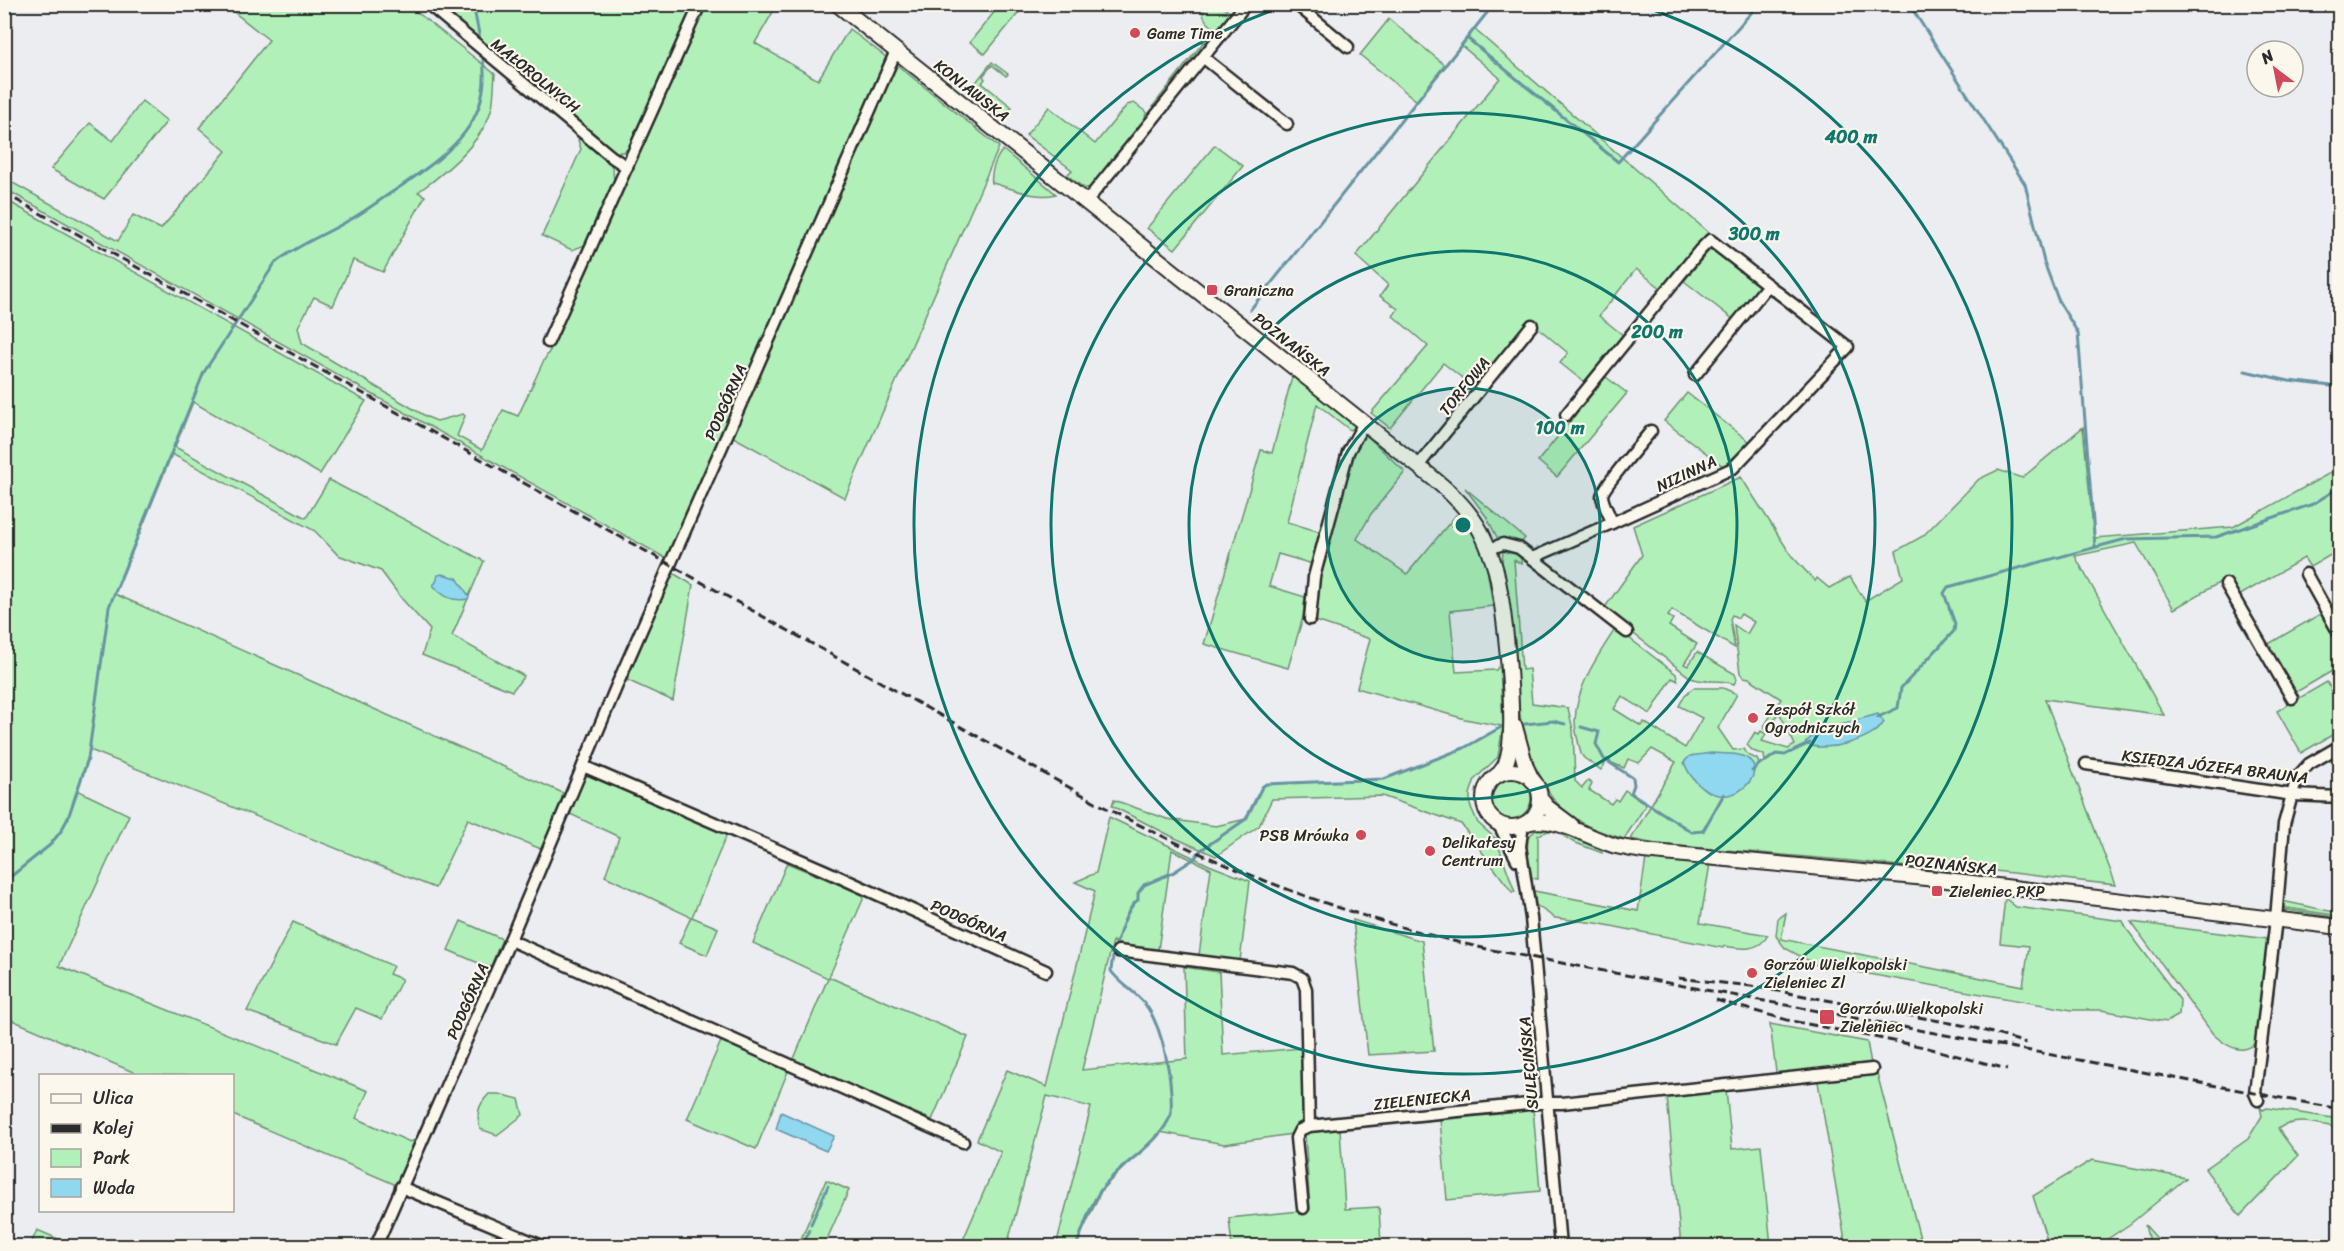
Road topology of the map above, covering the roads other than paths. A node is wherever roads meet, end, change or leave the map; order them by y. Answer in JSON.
{"nodes":[{"id":1,"x":428,"y":4,"type":"edge"},
{"id":2,"x":700,"y":4,"type":"edge"},
{"id":3,"x":837,"y":4,"type":"edge"},
{"id":4,"x":1246,"y":4,"type":"edge"},
{"id":5,"x":1296,"y":4,"type":"edge"},
{"id":6,"x":1348,"y":47,"type":"dead end"},
{"id":7,"x":896,"y":51,"type":"junction"},
{"id":8,"x":1204,"y":58,"type":"junction"},
{"id":9,"x":1287,"y":124,"type":"dead end"},
{"id":10,"x":627,"y":167,"type":"junction"},
{"id":11,"x":1086,"y":202,"type":"junction"},
{"id":12,"x":1768,"y":285,"type":"junction"},
{"id":13,"x":1532,"y":325,"type":"dead end"},
{"id":14,"x":548,"y":342,"type":"dead end"},
{"id":15,"x":1695,"y":375,"type":"dead end"},
{"id":16,"x":1566,"y":416,"type":"dead end"},
{"id":17,"x":1364,"y":423,"type":"junction"},
{"id":18,"x":1651,"y":431,"type":"dead end"},
{"id":19,"x":1418,"y":466,"type":"junction"},
{"id":20,"x":1612,"y":524,"type":"junction"},
{"id":21,"x":1489,"y":549,"type":"junction"},
{"id":22,"x":1532,"y":558,"type":"junction"},
{"id":23,"x":2306,"y":574,"type":"dead end"},
{"id":24,"x":2226,"y":584,"type":"dead end"},
{"id":25,"x":1310,"y":619,"type":"dead end"},
{"id":26,"x":1627,"y":632,"type":"dead end"},
{"id":27,"x":2340,"y":635,"type":"edge"},
{"id":28,"x":2292,"y":698,"type":"dead end"},
{"id":29,"x":1511,"y":710,"type":"junction"},
{"id":30,"x":2340,"y":746,"type":"edge"},
{"id":31,"x":2086,"y":764,"type":"dead end"},
{"id":32,"x":583,"y":766,"type":"junction"},
{"id":33,"x":1499,"y":774,"type":"junction"},
{"id":34,"x":1537,"y":791,"type":"junction"},
{"id":35,"x":2293,"y":795,"type":"junction"},
{"id":36,"x":2340,"y":797,"type":"edge"},
{"id":37,"x":1498,"y":823,"type":"junction"},
{"id":38,"x":1525,"y":824,"type":"junction"},
{"id":39,"x":1596,"y":839,"type":"junction"},
{"id":40,"x":1523,"y":877,"type":"junction"},
{"id":41,"x":2276,"y":919,"type":"junction"},
{"id":42,"x":2340,"y":927,"type":"edge"},
{"id":43,"x":510,"y":940,"type":"junction"},
{"id":44,"x":1118,"y":951,"type":"dead end"},
{"id":45,"x":1046,"y":971,"type":"dead end"},
{"id":46,"x":1872,"y":1069,"type":"dead end"},
{"id":47,"x":2256,"y":1097,"type":"dead end"},
{"id":48,"x":1548,"y":1103,"type":"junction"},
{"id":49,"x":1309,"y":1126,"type":"junction"},
{"id":50,"x":963,"y":1142,"type":"dead end"},
{"id":51,"x":401,"y":1187,"type":"junction"},
{"id":52,"x":1303,"y":1208,"type":"dead end"},
{"id":53,"x":376,"y":1246,"type":"edge"},
{"id":54,"x":542,"y":1246,"type":"edge"},
{"id":55,"x":1560,"y":1246,"type":"edge"}],
"edges":[{"from":1,"to":10,"type":"street","name":"MAŁOROLNYCH"},
{"from":2,"to":10,"type":"street"},
{"from":3,"to":7,"type":"main road","name":"KONIAWSKA"},
{"from":4,"to":8,"type":"street"},
{"from":5,"to":6,"type":"street"},
{"from":7,"to":11,"type":"main road","name":"KONIAWSKA"},
{"from":7,"to":32,"type":"street","name":"PODGÓRNA"},
{"from":8,"to":9,"type":"street"},
{"from":8,"to":11,"type":"street"},
{"from":10,"to":14,"type":"street"},
{"from":11,"to":17,"type":"main road","name":"POZNAŃSKA"},
{"from":12,"to":15,"type":"street"},
{"from":12,"to":16,"type":"street"},
{"from":12,"to":20,"type":"street","name":"NIZINNA"},
{"from":13,"to":19,"type":"street","name":"TORFOWA"},
{"from":17,"to":19,"type":"main road","name":"POZNAŃSKA"},
{"from":17,"to":25,"type":"street"},
{"from":18,"to":20,"type":"street"},
{"from":19,"to":21,"type":"main road","name":"POZNAŃSKA"},
{"from":20,"to":22,"type":"street","name":"NIZINNA"},
{"from":21,"to":22,"type":"street"},
{"from":21,"to":29,"type":"main road","name":"POZNAŃSKA"},
{"from":22,"to":26,"type":"street"},
{"from":23,"to":27,"type":"street"},
{"from":24,"to":28,"type":"street"},
{"from":29,"to":33,"type":"main road","name":"POZNAŃSKA"},
{"from":29,"to":34,"type":"main road","name":"POZNAŃSKA"},
{"from":30,"to":35,"type":"street"},
{"from":31,"to":35,"type":"street","name":"KSIĘDZA JÓZEFA BRAUNA"},
{"from":32,"to":43,"type":"street","name":"PODGÓRNA"},
{"from":32,"to":45,"type":"street","name":"PODGÓRNA"},
{"from":33,"to":34,"type":"main road"},
{"from":33,"to":37,"type":"main road"},
{"from":34,"to":38,"type":"main road"},
{"from":34,"to":39,"type":"main road","name":"POZNAŃSKA"},
{"from":35,"to":36,"type":"street","name":"KSIĘDZA JÓZEFA BRAUNA"},
{"from":35,"to":41,"type":"street"},
{"from":37,"to":38,"type":"main road"},
{"from":37,"to":40,"type":"street","name":"SULĘCIŃSKA"},
{"from":38,"to":39,"type":"main road","name":"POZNAŃSKA"},
{"from":38,"to":40,"type":"street","name":"SULĘCIŃSKA"},
{"from":39,"to":41,"type":"main road","name":"POZNAŃSKA"},
{"from":40,"to":48,"type":"street","name":"SULĘCIŃSKA"},
{"from":41,"to":42,"type":"main road","name":"POZNAŃSKA"},
{"from":41,"to":47,"type":"street"},
{"from":43,"to":50,"type":"street"},
{"from":43,"to":51,"type":"street","name":"PODGÓRNA"},
{"from":44,"to":49,"type":"street"},
{"from":46,"to":48,"type":"street","name":"ZIELENIECKA"},
{"from":48,"to":49,"type":"street","name":"ZIELENIECKA"},
{"from":48,"to":55,"type":"street","name":"SULĘCIŃSKA"},
{"from":49,"to":52,"type":"street"},
{"from":51,"to":53,"type":"street","name":"PODGÓRNA"},
{"from":51,"to":54,"type":"street"}]}
